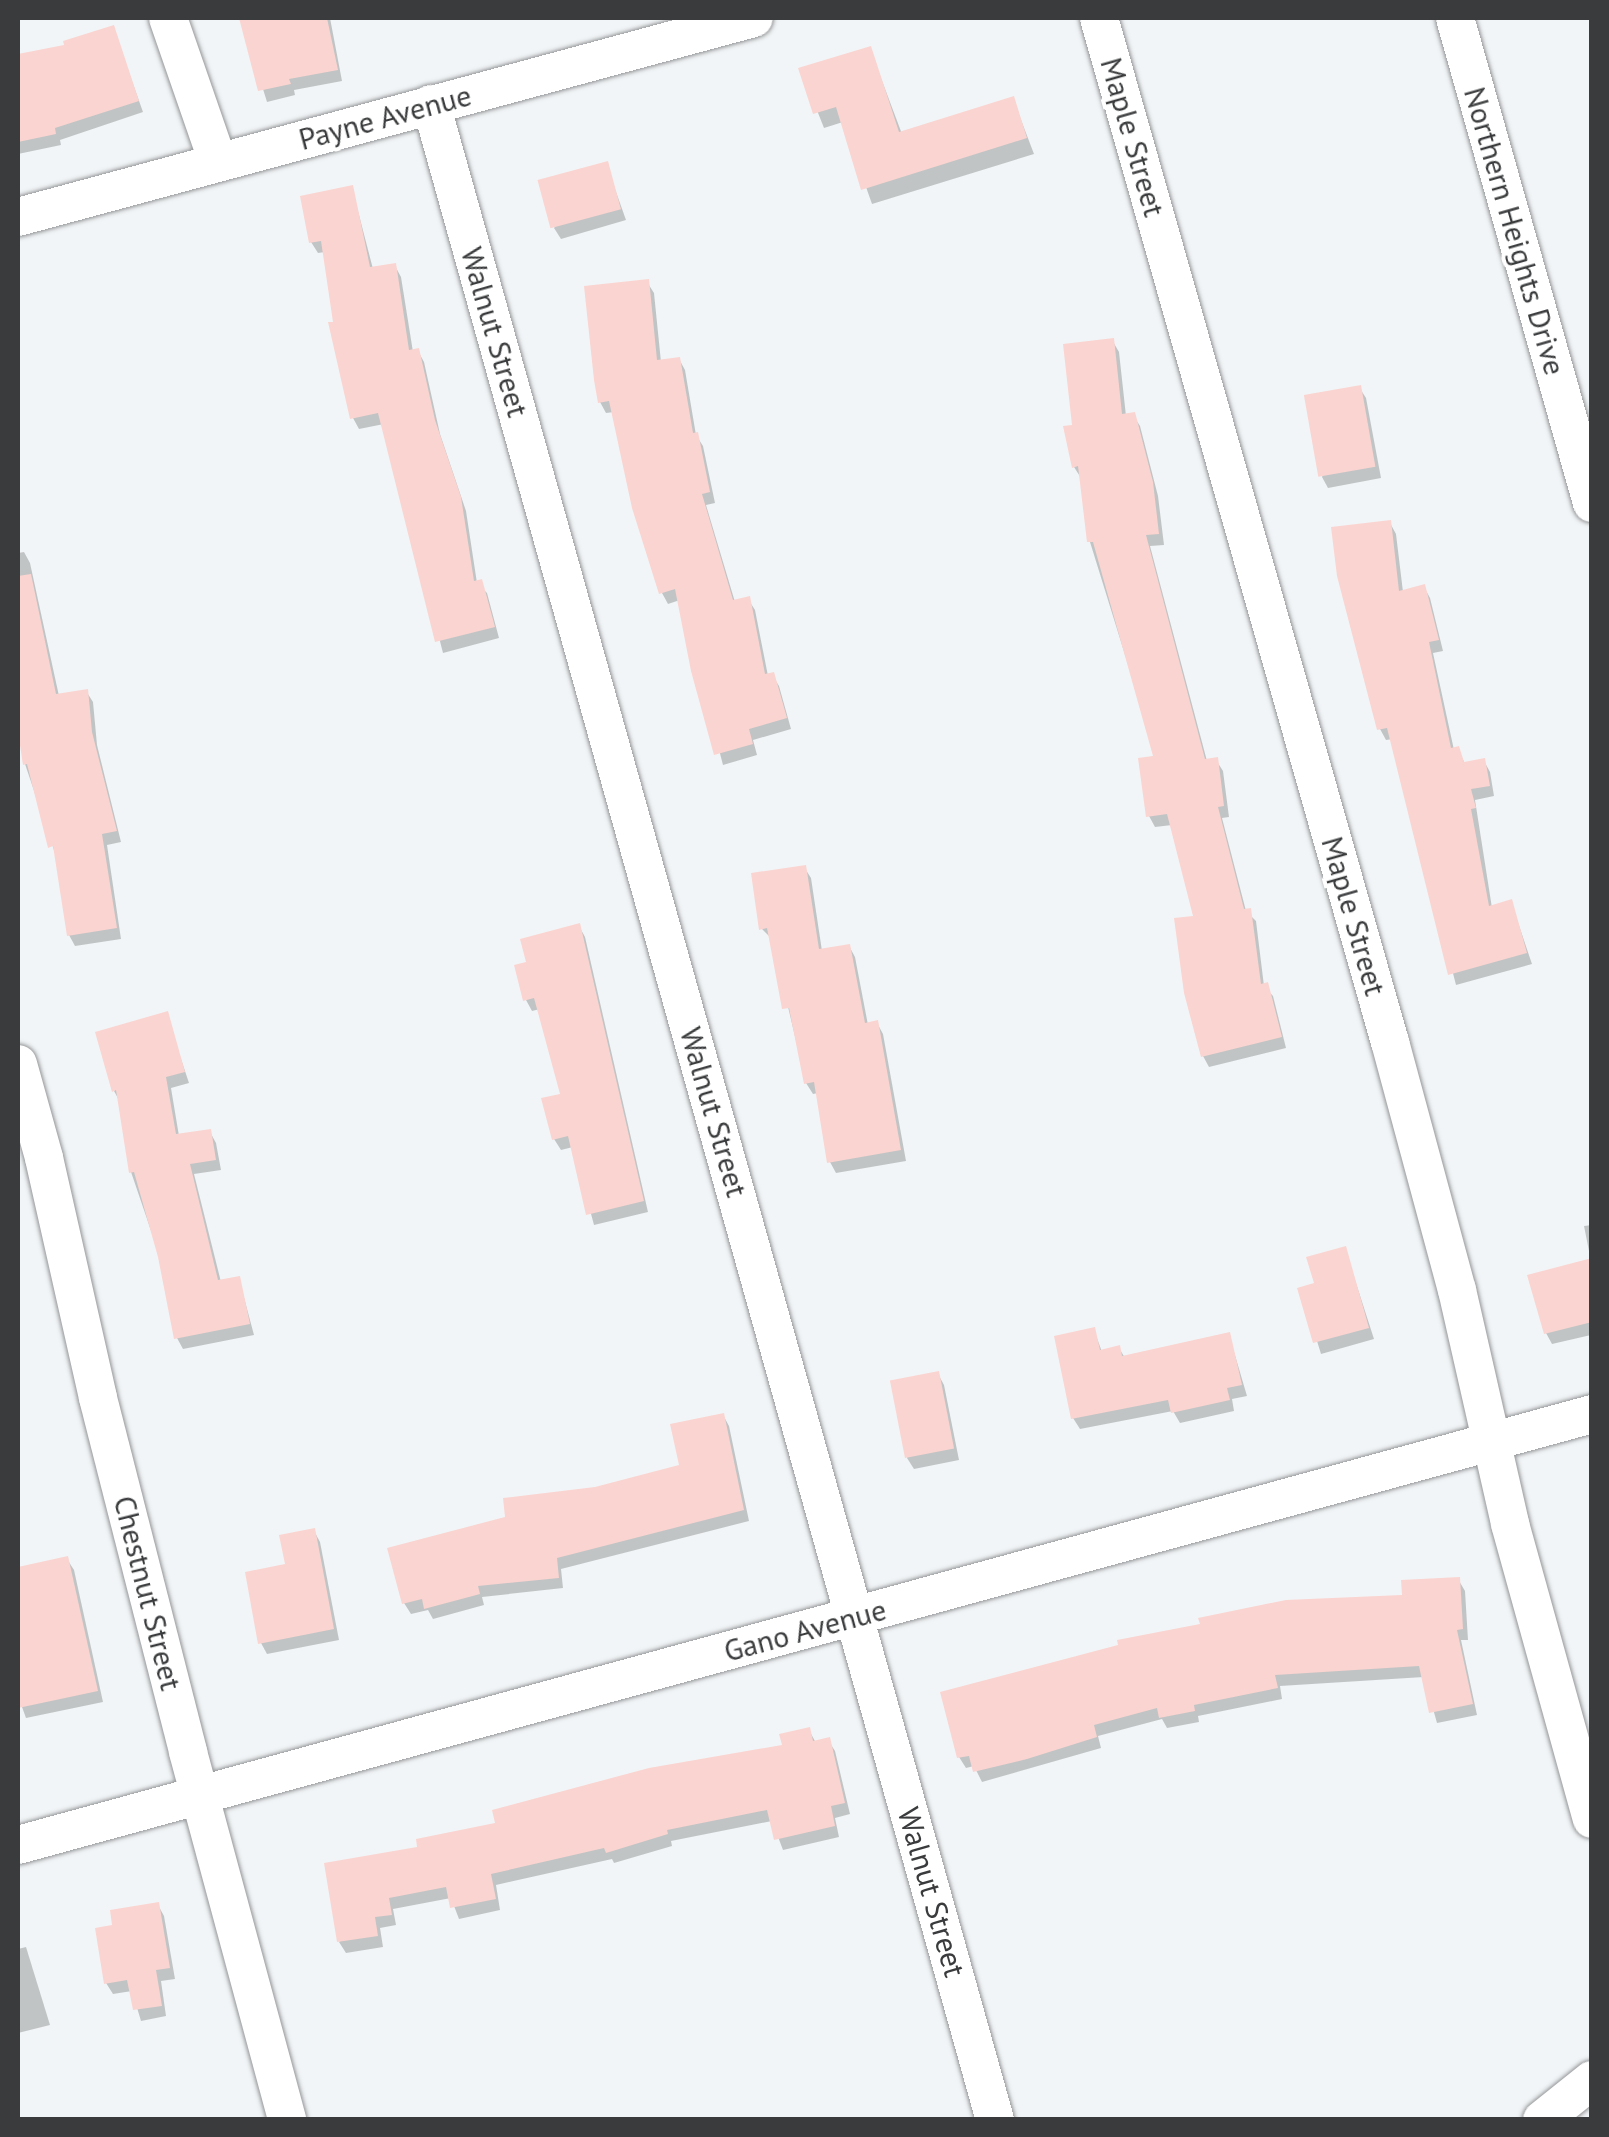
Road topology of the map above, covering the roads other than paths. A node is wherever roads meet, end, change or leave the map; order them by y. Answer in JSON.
{"nodes":[{"id":1,"x":168,"y":18,"type":"edge"},
{"id":2,"x":754,"y":18,"type":"edge"},
{"id":3,"x":1100,"y":18,"type":"edge"},
{"id":4,"x":1455,"y":18,"type":"edge"},
{"id":5,"x":431,"y":104,"type":"junction"},
{"id":6,"x":218,"y":162,"type":"junction"},
{"id":7,"x":18,"y":216,"type":"edge"},
{"id":8,"x":1592,"y":503,"type":"edge"},
{"id":9,"x":18,"y":1064,"type":"edge"},
{"id":10,"x":1592,"y":1414,"type":"edge"},
{"id":11,"x":1494,"y":1440,"type":"junction"},
{"id":12,"x":854,"y":1616,"type":"junction"},
{"id":13,"x":199,"y":1795,"type":"junction"},
{"id":14,"x":1592,"y":1818,"type":"edge"},
{"id":15,"x":18,"y":1844,"type":"edge"},
{"id":16,"x":1592,"y":2080,"type":"edge"},
{"id":17,"x":287,"y":2120,"type":"edge"},
{"id":18,"x":995,"y":2120,"type":"edge"},
{"id":19,"x":1542,"y":2120,"type":"edge"}],
"edges":[{"from":1,"to":6,"type":"street"},
{"from":2,"to":5,"type":"street","name":"Payne Avenue"},
{"from":3,"to":11,"type":"street","name":"Maple Street"},
{"from":4,"to":8,"type":"street","name":"Northern Heights Drive"},
{"from":5,"to":6,"type":"street","name":"Payne Avenue"},
{"from":5,"to":12,"type":"street","name":"Walnut Street"},
{"from":6,"to":7,"type":"street","name":"Payne Avenue"},
{"from":9,"to":13,"type":"street","name":"Chestnut Street"},
{"from":10,"to":11,"type":"street","name":"Gano Avenue"},
{"from":11,"to":12,"type":"street","name":"Gano Avenue"},
{"from":11,"to":14,"type":"street","name":"Maple Street"},
{"from":12,"to":13,"type":"street","name":"Gano Avenue"},
{"from":12,"to":18,"type":"street","name":"Walnut Street"},
{"from":13,"to":15,"type":"street","name":"Gano Avenue"},
{"from":13,"to":17,"type":"street","name":"Chestnut Street"},
{"from":16,"to":19,"type":"street"}]}
